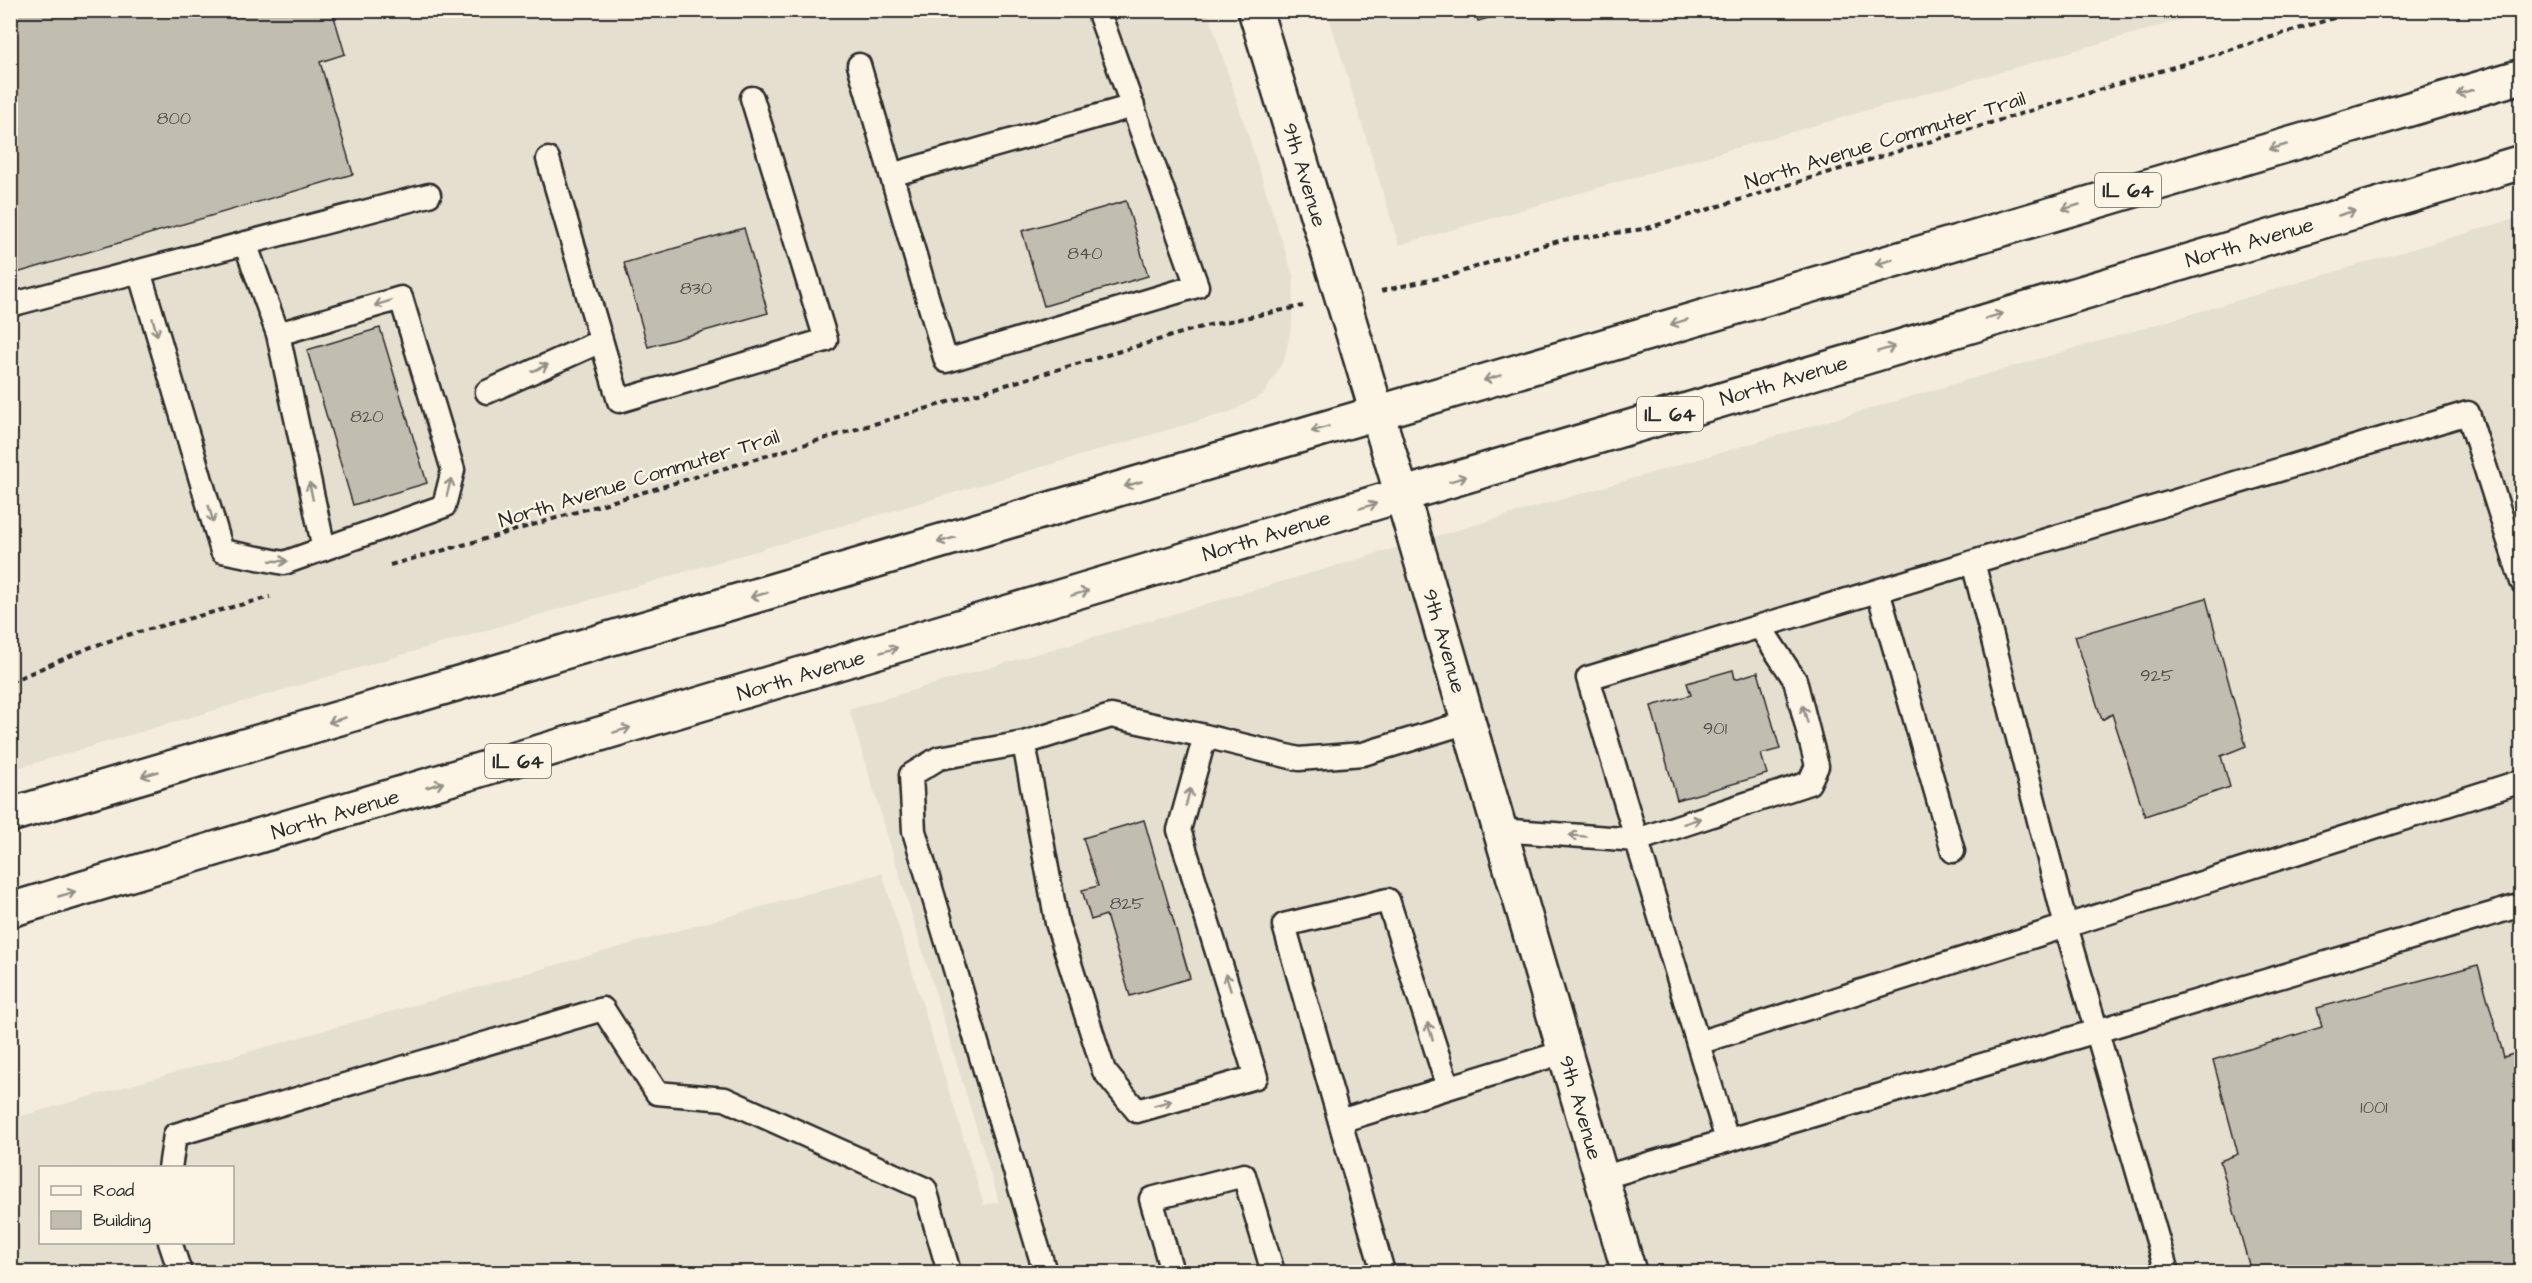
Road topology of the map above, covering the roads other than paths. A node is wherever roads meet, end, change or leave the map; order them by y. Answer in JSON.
{"nodes":[{"id":1,"x":1098,"y":10,"type":"edge"},
{"id":2,"x":1255,"y":10,"type":"edge"},
{"id":3,"x":859,"y":65,"type":"dead end"},
{"id":4,"x":2522,"y":76,"type":"edge"},
{"id":5,"x":752,"y":98,"type":"dead end"},
{"id":6,"x":1133,"y":106,"type":"junction"},
{"id":7,"x":548,"y":159,"type":"dead end"},
{"id":8,"x":2522,"y":162,"type":"edge"},
{"id":9,"x":891,"y":175,"type":"junction"},
{"id":10,"x":429,"y":195,"type":"dead end"},
{"id":11,"x":245,"y":243,"type":"junction"},
{"id":12,"x":139,"y":271,"type":"junction"},
{"id":13,"x":10,"y":305,"type":"edge"},
{"id":14,"x":278,"y":334,"type":"junction"},
{"id":15,"x":602,"y":340,"type":"junction"},
{"id":16,"x":487,"y":392,"type":"dead end"},
{"id":17,"x":1376,"y":412,"type":"junction"},
{"id":18,"x":1402,"y":495,"type":"junction"},
{"id":19,"x":324,"y":549,"type":"junction"},
{"id":20,"x":1973,"y":562,"type":"junction"},
{"id":21,"x":2522,"y":582,"type":"edge"},
{"id":22,"x":1878,"y":591,"type":"junction"},
{"id":23,"x":1760,"y":627,"type":"junction"},
{"id":24,"x":1468,"y":722,"type":"junction"},
{"id":25,"x":1205,"y":735,"type":"junction"},
{"id":26,"x":1024,"y":743,"type":"junction"},
{"id":27,"x":2522,"y":781,"type":"edge"},
{"id":28,"x":10,"y":815,"type":"edge"},
{"id":29,"x":1500,"y":830,"type":"junction"},
{"id":30,"x":1637,"y":840,"type":"junction"},
{"id":31,"x":1953,"y":851,"type":"dead end"},
{"id":32,"x":2522,"y":905,"type":"edge"},
{"id":33,"x":10,"y":910,"type":"edge"},
{"id":34,"x":2066,"y":926,"type":"junction"},
{"id":35,"x":2097,"y":1031,"type":"junction"},
{"id":36,"x":1698,"y":1043,"type":"junction"},
{"id":37,"x":1564,"y":1052,"type":"junction"},
{"id":38,"x":1448,"y":1087,"type":"junction"},
{"id":39,"x":1340,"y":1121,"type":"junction"},
{"id":40,"x":1727,"y":1140,"type":"junction"},
{"id":41,"x":170,"y":1166,"type":"edge"},
{"id":42,"x":1601,"y":1178,"type":"junction"},
{"id":43,"x":171,"y":1244,"type":"edge"},
{"id":44,"x":180,"y":1272,"type":"edge"},
{"id":45,"x":949,"y":1272,"type":"edge"},
{"id":46,"x":1045,"y":1272,"type":"edge"},
{"id":47,"x":1172,"y":1272,"type":"edge"},
{"id":48,"x":1273,"y":1272,"type":"edge"},
{"id":49,"x":1383,"y":1272,"type":"edge"},
{"id":50,"x":1629,"y":1272,"type":"edge"},
{"id":51,"x":2167,"y":1272,"type":"edge"}],
"edges":[{"from":1,"to":6,"type":"lane"},
{"from":2,"to":17,"type":"main road","name":"9th Avenue"},
{"from":3,"to":9,"type":"lane"},
{"from":4,"to":17,"type":"main road","number":"IL 64","one_way":true},
{"from":5,"to":15,"type":"lane"},
{"from":6,"to":9,"type":"lane"},
{"from":6,"to":9,"type":"lane"},
{"from":7,"to":15,"type":"lane"},
{"from":18,"to":8,"type":"main road","name":"North Avenue","number":"IL 64","one_way":true},
{"from":10,"to":11,"type":"lane"},
{"from":11,"to":12,"type":"lane"},
{"from":11,"to":14,"type":"lane"},
{"from":12,"to":13,"type":"lane"},
{"from":12,"to":19,"type":"lane","one_way":true},
{"from":19,"to":14,"type":"lane","one_way":true},
{"from":19,"to":14,"type":"lane","one_way":true},
{"from":16,"to":15,"type":"lane","one_way":true},
{"from":17,"to":18,"type":"main road","name":"9th Avenue"},
{"from":17,"to":28,"type":"main road","number":"IL 64","one_way":true},
{"from":18,"to":24,"type":"main road","name":"9th Avenue"},
{"from":33,"to":18,"type":"main road","name":"North Avenue","number":"IL 64","one_way":true},
{"from":20,"to":21,"type":"lane"},
{"from":20,"to":22,"type":"lane"},
{"from":20,"to":34,"type":"lane"},
{"from":22,"to":23,"type":"lane"},
{"from":22,"to":31,"type":"lane"},
{"from":23,"to":30,"type":"lane"},
{"from":30,"to":23,"type":"lane","one_way":true},
{"from":24,"to":25,"type":"lane"},
{"from":24,"to":29,"type":"main road","name":"9th Avenue"},
{"from":25,"to":26,"type":"lane"},
{"from":26,"to":25,"type":"lane","one_way":true},
{"from":26,"to":46,"type":"lane"},
{"from":27,"to":34,"type":"lane"},
{"from":30,"to":29,"type":"lane","one_way":true},
{"from":29,"to":37,"type":"main road","name":"9th Avenue"},
{"from":30,"to":36,"type":"lane"},
{"from":32,"to":35,"type":"lane"},
{"from":34,"to":35,"type":"lane"},
{"from":34,"to":36,"type":"lane"},
{"from":35,"to":40,"type":"lane"},
{"from":35,"to":51,"type":"lane"},
{"from":36,"to":40,"type":"lane"},
{"from":37,"to":38,"type":"lane"},
{"from":37,"to":42,"type":"main road","name":"9th Avenue"},
{"from":38,"to":39,"type":"lane"},
{"from":38,"to":39,"type":"lane","one_way":true},
{"from":39,"to":49,"type":"lane"},
{"from":40,"to":42,"type":"lane"},
{"from":41,"to":45,"type":"lane"},
{"from":42,"to":50,"type":"main road","name":"9th Avenue"},
{"from":43,"to":44,"type":"lane"},
{"from":47,"to":48,"type":"lane"}]}
